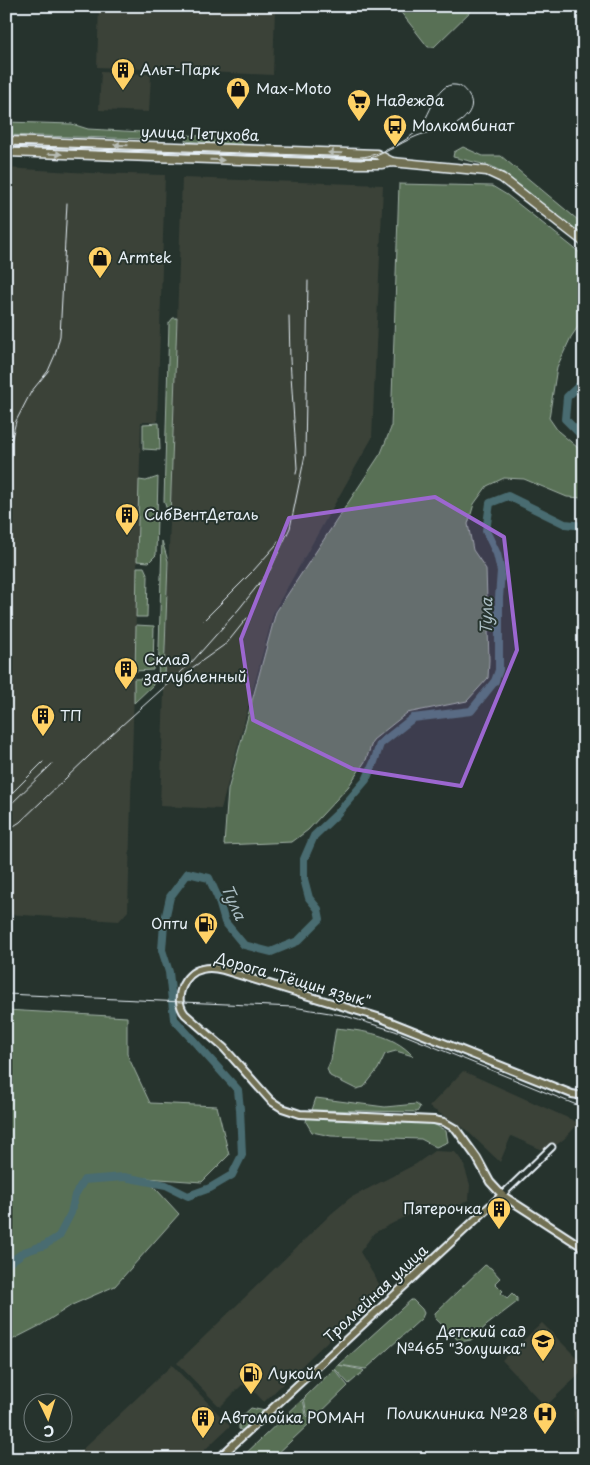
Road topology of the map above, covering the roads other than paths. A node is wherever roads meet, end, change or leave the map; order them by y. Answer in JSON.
{"nodes":[{"id":1,"x":6,"y":141,"type":"edge"},
{"id":2,"x":6,"y":152,"type":"edge"},
{"id":3,"x":392,"y":162,"type":"junction"},
{"id":4,"x":584,"y":242,"type":"edge"},
{"id":5,"x":584,"y":1090,"type":"edge"},
{"id":6,"x":572,"y":1094,"type":"junction"},
{"id":7,"x":584,"y":1096,"type":"edge"},
{"id":8,"x":552,"y":1147,"type":"dead end"},
{"id":9,"x":502,"y":1195,"type":"junction"},
{"id":10,"x":584,"y":1248,"type":"edge"},
{"id":11,"x":218,"y":1459,"type":"edge"}],
"edges":[{"from":3,"to":1,"type":"highway","name":"улица Петухова","one_way":true},
{"from":2,"to":3,"type":"highway","name":"улица Петухова","one_way":true},
{"from":3,"to":4,"type":"highway","name":"улица Петухова"},
{"from":5,"to":6,"type":"main road"},
{"from":6,"to":7,"type":"main road"},
{"from":6,"to":9,"type":"main road","name":"Дорога \"Тёщин язык\""},
{"from":8,"to":9,"type":"street","name":"Троллейная улица"},
{"from":9,"to":10,"type":"main road"},
{"from":9,"to":11,"type":"main road","name":"Троллейная улица"}]}
